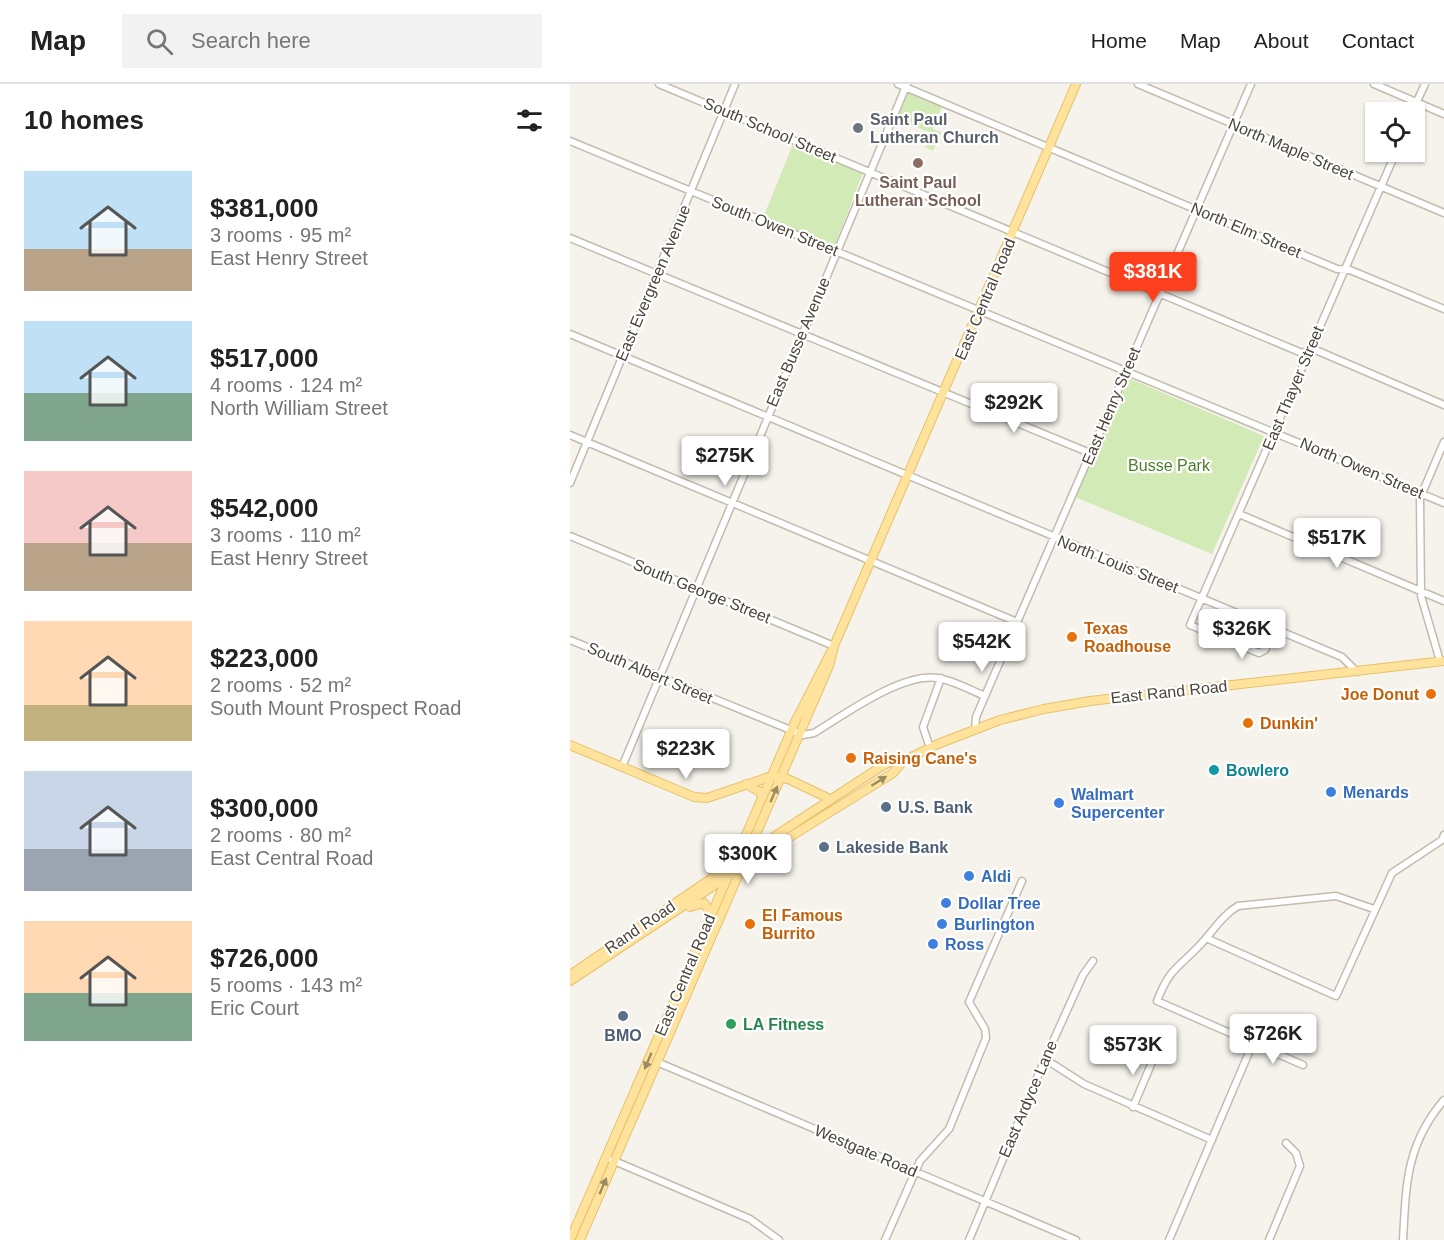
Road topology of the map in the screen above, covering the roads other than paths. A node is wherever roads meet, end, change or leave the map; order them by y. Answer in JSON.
{"nodes":[{"id":1,"x":659,"y":84,"type":"edge"},
{"id":2,"x":735,"y":84,"type":"edge"},
{"id":3,"x":898,"y":84,"type":"edge"},
{"id":4,"x":1076,"y":84,"type":"edge"},
{"id":5,"x":1138,"y":84,"type":"edge"},
{"id":6,"x":1251,"y":84,"type":"edge"},
{"id":7,"x":1374,"y":84,"type":"edge"},
{"id":8,"x":1425,"y":84,"type":"edge"},
{"id":9,"x":906,"y":86,"type":"edge"},
{"id":10,"x":1417,"y":102,"type":"joint"},
{"id":11,"x":1425,"y":106,"type":"edge"},
{"id":12,"x":724,"y":111,"type":"junction"},
{"id":13,"x":1444,"y":114,"type":"edge"},
{"id":14,"x":1233,"y":125,"type":"junction"},
{"id":15,"x":570,"y":141,"type":"edge"},
{"id":16,"x":1050,"y":146,"type":"junction"},
{"id":17,"x":1392,"y":162,"type":"edge"},
{"id":18,"x":869,"y":172,"type":"junction"},
{"id":19,"x":1381,"y":186,"type":"junction"},
{"id":20,"x":691,"y":191,"type":"junction"},
{"id":21,"x":1196,"y":208,"type":"junction"},
{"id":22,"x":1444,"y":213,"type":"edge"},
{"id":23,"x":1014,"y":231,"type":"junction"},
{"id":24,"x":570,"y":238,"type":"edge"},
{"id":25,"x":836,"y":252,"type":"junction"},
{"id":26,"x":1345,"y":269,"type":"junction"},
{"id":27,"x":657,"y":273,"type":"junction"},
{"id":28,"x":1160,"y":293,"type":"junction"},
{"id":29,"x":1444,"y":309,"type":"edge"},
{"id":30,"x":980,"y":310,"type":"junction"},
{"id":31,"x":802,"y":333,"type":"junction"},
{"id":32,"x":570,"y":334,"type":"edge"},
{"id":33,"x":1310,"y":350,"type":"junction"},
{"id":34,"x":622,"y":356,"type":"junction"},
{"id":35,"x":1126,"y":371,"type":"junction"},
{"id":36,"x":945,"y":392,"type":"junction"},
{"id":37,"x":1444,"y":405,"type":"edge"},
{"id":38,"x":767,"y":416,"type":"junction"},
{"id":39,"x":1274,"y":432,"type":"junction"},
{"id":40,"x":570,"y":435,"type":"edge"},
{"id":41,"x":587,"y":442,"type":"junction"},
{"id":42,"x":1444,"y":442,"type":"edge"},
{"id":43,"x":1090,"y":453,"type":"junction"},
{"id":44,"x":909,"y":475,"type":"junction"},
{"id":45,"x":570,"y":483,"type":"edge"},
{"id":46,"x":1421,"y":493,"type":"junction"},
{"id":47,"x":732,"y":502,"type":"junction"},
{"id":48,"x":1444,"y":503,"type":"edge"},
{"id":49,"x":1239,"y":514,"type":"junction"},
{"id":50,"x":570,"y":536,"type":"edge"},
{"id":51,"x":1054,"y":537,"type":"junction"},
{"id":52,"x":872,"y":560,"type":"junction"},
{"id":53,"x":697,"y":589,"type":"junction"},
{"id":54,"x":1421,"y":592,"type":"junction"},
{"id":55,"x":1202,"y":598,"type":"junction"},
{"id":56,"x":1444,"y":601,"type":"edge"},
{"id":57,"x":1017,"y":622,"type":"junction"},
{"id":58,"x":1275,"y":629,"type":"junction"},
{"id":59,"x":570,"y":640,"type":"edge"},
{"id":60,"x":834,"y":646,"type":"junction"},
{"id":61,"x":1442,"y":661,"type":"edge"},
{"id":62,"x":1357,"y":672,"type":"junction"},
{"id":63,"x":659,"y":677,"type":"junction"},
{"id":64,"x":941,"y":678,"type":"junction"},
{"id":65,"x":985,"y":696,"type":"junction"},
{"id":66,"x":975,"y":729,"type":"junction"},
{"id":67,"x":796,"y":733,"type":"junction"},
{"id":68,"x":570,"y":745,"type":"edge"},
{"id":69,"x":930,"y":747,"type":"junction"},
{"id":70,"x":903,"y":761,"type":"junction"},
{"id":71,"x":622,"y":767,"type":"junction"},
{"id":72,"x":772,"y":776,"type":"junction"},
{"id":73,"x":782,"y":777,"type":"junction"},
{"id":74,"x":746,"y":784,"type":"junction"},
{"id":75,"x":762,"y":798,"type":"junction"},
{"id":76,"x":830,"y":799,"type":"junction"},
{"id":77,"x":1444,"y":835,"type":"edge"},
{"id":78,"x":748,"y":854,"type":"junction"},
{"id":79,"x":735,"y":868,"type":"junction"},
{"id":80,"x":1022,"y":881,"type":"dead end"},
{"id":81,"x":1374,"y":909,"type":"junction"},
{"id":82,"x":711,"y":914,"type":"junction"},
{"id":83,"x":662,"y":921,"type":"junction"},
{"id":84,"x":1206,"y":938,"type":"junction"},
{"id":85,"x":1094,"y":961,"type":"dead end"},
{"id":86,"x":570,"y":975,"type":"edge"},
{"id":87,"x":570,"y":981,"type":"edge"},
{"id":88,"x":1253,"y":1043,"type":"junction"},
{"id":89,"x":1155,"y":1055,"type":"dead end"},
{"id":90,"x":1045,"y":1059,"type":"junction"},
{"id":91,"x":657,"y":1062,"type":"junction"},
{"id":92,"x":1303,"y":1065,"type":"dead end"},
{"id":93,"x":1444,"y":1100,"type":"edge"},
{"id":94,"x":1133,"y":1107,"type":"junction"},
{"id":95,"x":1212,"y":1140,"type":"junction"},
{"id":96,"x":1286,"y":1143,"type":"dead end"},
{"id":97,"x":610,"y":1160,"type":"junction"},
{"id":98,"x":915,"y":1172,"type":"junction"},
{"id":99,"x":985,"y":1202,"type":"junction"},
{"id":100,"x":571,"y":1235,"type":"edge"},
{"id":101,"x":580,"y":1240,"type":"edge"},
{"id":102,"x":779,"y":1240,"type":"edge"},
{"id":103,"x":885,"y":1240,"type":"edge"},
{"id":104,"x":969,"y":1240,"type":"edge"},
{"id":105,"x":1076,"y":1240,"type":"edge"},
{"id":106,"x":1169,"y":1240,"type":"edge"},
{"id":107,"x":1269,"y":1240,"type":"edge"},
{"id":108,"x":1403,"y":1240,"type":"edge"}],
"edges":[{"from":1,"to":12,"type":"street","name":"South School Street"},
{"from":2,"to":12,"type":"street","name":"East Evergreen Avenue"},
{"from":3,"to":9,"type":"street","name":"North Elm Street"},
{"from":4,"to":16,"type":"main road","name":"East Central Road"},
{"from":5,"to":14,"type":"street","name":"North Maple Street"},
{"from":6,"to":14,"type":"street","name":"East Henry Street"},
{"from":7,"to":10,"type":"street"},
{"from":8,"to":10,"type":"street"},
{"from":9,"to":16,"type":"street","name":"North Elm Street"},
{"from":9,"to":18,"type":"street","name":"East Busse Avenue"},
{"from":11,"to":13,"type":"street"},
{"from":12,"to":18,"type":"street","name":"South School Street"},
{"from":12,"to":20,"type":"street","name":"East Evergreen Avenue"},
{"from":14,"to":19,"type":"street","name":"North Maple Street"},
{"from":14,"to":21,"type":"street","name":"East Henry Street"},
{"from":15,"to":20,"type":"street","name":"South Owen Street"},
{"from":16,"to":21,"type":"street","name":"North Elm Street"},
{"from":16,"to":23,"type":"main road","name":"East Central Road"},
{"from":17,"to":19,"type":"street","name":"East Thayer Street"},
{"from":18,"to":23,"type":"street","name":"South School Street"},
{"from":18,"to":25,"type":"street","name":"East Busse Avenue"},
{"from":19,"to":22,"type":"street","name":"North Maple Street"},
{"from":19,"to":26,"type":"street","name":"East Thayer Street"},
{"from":20,"to":25,"type":"street","name":"South Owen Street"},
{"from":20,"to":27,"type":"street","name":"East Evergreen Avenue"},
{"from":21,"to":26,"type":"street","name":"North Elm Street"},
{"from":21,"to":28,"type":"street","name":"East Henry Street"},
{"from":23,"to":28,"type":"street","name":"South School Street"},
{"from":23,"to":30,"type":"main road","name":"East Central Road"},
{"from":24,"to":27,"type":"street"},
{"from":25,"to":30,"type":"street","name":"South Owen Street"},
{"from":25,"to":31,"type":"street","name":"East Busse Avenue"},
{"from":26,"to":29,"type":"street","name":"North Elm Street"},
{"from":26,"to":33,"type":"street","name":"East Thayer Street"},
{"from":27,"to":31,"type":"street"},
{"from":27,"to":34,"type":"street","name":"East Evergreen Avenue"},
{"from":28,"to":33,"type":"street","name":"South School Street"},
{"from":28,"to":35,"type":"street","name":"East Henry Street"},
{"from":30,"to":35,"type":"street","name":"North Owen Street"},
{"from":30,"to":36,"type":"main road","name":"East Central Road"},
{"from":31,"to":36,"type":"street"},
{"from":31,"to":38,"type":"street","name":"East Busse Avenue"},
{"from":32,"to":34,"type":"street","name":"North Louis Street"},
{"from":33,"to":37,"type":"street","name":"South School Street"},
{"from":33,"to":39,"type":"street","name":"East Thayer Street"},
{"from":34,"to":38,"type":"street","name":"North Louis Street"},
{"from":34,"to":41,"type":"street","name":"East Evergreen Avenue"},
{"from":35,"to":39,"type":"street","name":"North Owen Street"},
{"from":35,"to":43,"type":"street","name":"East Henry Street"},
{"from":36,"to":43,"type":"street"},
{"from":36,"to":44,"type":"main road","name":"East Central Road"},
{"from":38,"to":44,"type":"street","name":"North Louis Street"},
{"from":38,"to":47,"type":"street","name":"East Busse Avenue"},
{"from":39,"to":46,"type":"street","name":"North Owen Street"},
{"from":39,"to":49,"type":"street","name":"East Thayer Street"},
{"from":40,"to":41,"type":"street"},
{"from":41,"to":45,"type":"street","name":"East Evergreen Avenue"},
{"from":41,"to":47,"type":"street"},
{"from":42,"to":46,"type":"street"},
{"from":43,"to":51,"type":"street","name":"East Henry Street"},
{"from":44,"to":51,"type":"street","name":"North Louis Street"},
{"from":44,"to":52,"type":"main road","name":"East Central Road"},
{"from":46,"to":48,"type":"street","name":"North Owen Street"},
{"from":46,"to":54,"type":"street"},
{"from":47,"to":52,"type":"street"},
{"from":47,"to":53,"type":"street","name":"East Busse Avenue"},
{"from":49,"to":54,"type":"street"},
{"from":49,"to":55,"type":"street","name":"East Thayer Street"},
{"from":50,"to":53,"type":"street","name":"South George Street"},
{"from":51,"to":55,"type":"street","name":"North Louis Street"},
{"from":51,"to":57,"type":"street","name":"East Henry Street"},
{"from":52,"to":57,"type":"street"},
{"from":52,"to":60,"type":"main road","name":"East Central Road"},
{"from":53,"to":60,"type":"street","name":"South George Street"},
{"from":53,"to":63,"type":"street","name":"East Busse Avenue"},
{"from":54,"to":56,"type":"street"},
{"from":54,"to":61,"type":"street"},
{"from":55,"to":58,"type":"street","name":"North Louis Street"},
{"from":55,"to":58,"type":"street","name":"East Thayer Street"},
{"from":57,"to":65,"type":"street","name":"East Henry Street"},
{"from":58,"to":62,"type":"street","name":"North Louis Street"},
{"from":59,"to":63,"type":"street","name":"South Albert Street"},
{"from":60,"to":67,"type":"main road","name":"East Central Road"},
{"from":61,"to":62,"type":"main road","name":"East Rand Road"},
{"from":62,"to":66,"type":"main road","name":"East Rand Road"},
{"from":63,"to":67,"type":"street","name":"South Albert Street"},
{"from":63,"to":71,"type":"street","name":"East Busse Avenue"},
{"from":64,"to":65,"type":"street"},
{"from":64,"to":67,"type":"street"},
{"from":64,"to":69,"type":"street"},
{"from":65,"to":66,"type":"street","name":"East Henry Street"},
{"from":66,"to":69,"type":"main road","name":"East Rand Road"},
{"from":67,"to":72,"type":"main road","name":"East Central Road"},
{"from":67,"to":73,"type":"main road","name":"East Central Road"},
{"from":68,"to":71,"type":"main road"},
{"from":69,"to":70,"type":"main road","name":"East Rand Road"},
{"from":70,"to":76,"type":"main road","name":"East Rand Road"},
{"from":79,"to":70,"type":"main road","name":"East Rand Road","one_way":true},
{"from":71,"to":74,"type":"main road"},
{"from":72,"to":73,"type":"main road"},
{"from":72,"to":74,"type":"main road"},
{"from":72,"to":75,"type":"main road","name":"East Central Road"},
{"from":73,"to":76,"type":"main road"},
{"from":78,"to":73,"type":"main road","name":"East Central Road","one_way":true},
{"from":74,"to":75,"type":"main road"},
{"from":75,"to":79,"type":"main road","name":"East Central Road"},
{"from":76,"to":78,"type":"main road","name":"East Rand Road"},
{"from":77,"to":81,"type":"street"},
{"from":78,"to":79,"type":"main road","name":"East Rand Road"},
{"from":79,"to":82,"type":"main road","name":"East Central Road"},
{"from":79,"to":83,"type":"main road","name":"Rand Road"},
{"from":79,"to":86,"type":"main road","name":"Rand Road"},
{"from":79,"to":91,"type":"main road","name":"East Central Road"},
{"from":80,"to":98,"type":"street"},
{"from":81,"to":84,"type":"street"},
{"from":81,"to":84,"type":"street"},
{"from":82,"to":83,"type":"main road"},
{"from":82,"to":97,"type":"main road","name":"East Central Road","one_way":true},
{"from":83,"to":87,"type":"main road","name":"Rand Road"},
{"from":84,"to":88,"type":"street"},
{"from":85,"to":90,"type":"street","name":"East Ardyce Lane"},
{"from":88,"to":92,"type":"street"},
{"from":88,"to":95,"type":"street"},
{"from":89,"to":94,"type":"street"},
{"from":90,"to":94,"type":"street"},
{"from":90,"to":99,"type":"street","name":"East Ardyce Lane"},
{"from":91,"to":97,"type":"main road","name":"East Central Road"},
{"from":91,"to":98,"type":"street","name":"Westgate Road"},
{"from":93,"to":108,"type":"street"},
{"from":94,"to":95,"type":"street"},
{"from":95,"to":106,"type":"street"},
{"from":96,"to":107,"type":"street"},
{"from":97,"to":100,"type":"main road","name":"East Central Road"},
{"from":101,"to":97,"type":"main road","name":"East Central Road","one_way":true},
{"from":97,"to":102,"type":"street"},
{"from":98,"to":99,"type":"street","name":"Westgate Road"},
{"from":98,"to":103,"type":"street"},
{"from":99,"to":104,"type":"street","name":"East Ardyce Lane"},
{"from":99,"to":105,"type":"street","name":"Westgate Road"}]}
